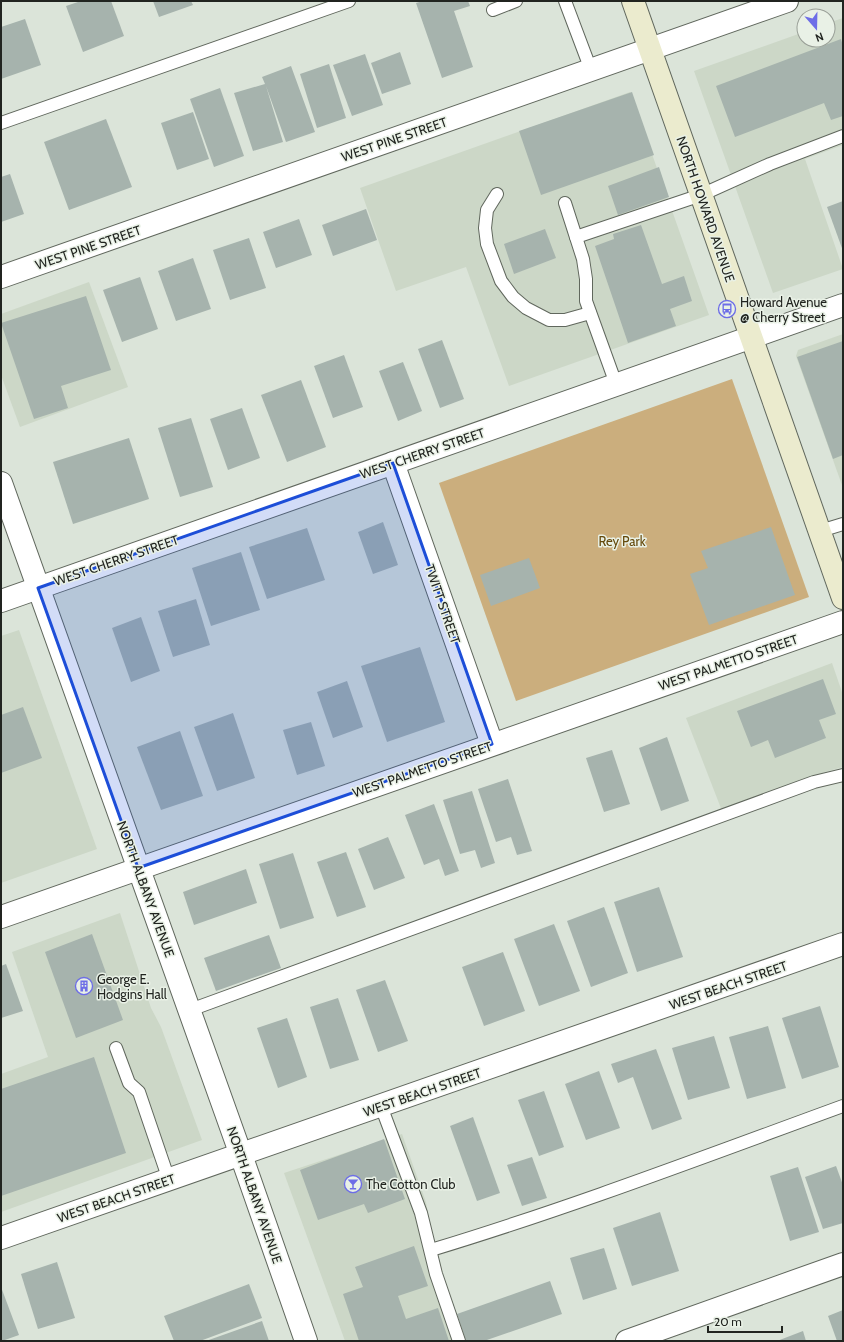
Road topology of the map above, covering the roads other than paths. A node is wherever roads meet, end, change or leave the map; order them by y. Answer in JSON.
{"nodes":[{"id":1,"x":349,"y":1,"type":"edge"},
{"id":2,"x":516,"y":1,"type":"edge"},
{"id":3,"x":565,"y":1,"type":"edge"},
{"id":4,"x":633,"y":1,"type":"edge"},
{"id":5,"x":774,"y":3,"type":"edge"},
{"id":6,"x":493,"y":10,"type":"dead end"},
{"id":7,"x":650,"y":49,"type":"junction"},
{"id":8,"x":591,"y":70,"type":"junction"},
{"id":9,"x":1,"y":123,"type":"edge"},
{"id":10,"x":843,"y":136,"type":"edge"},
{"id":11,"x":497,"y":194,"type":"dead end"},
{"id":12,"x":701,"y":195,"type":"junction"},
{"id":13,"x":565,"y":203,"type":"dead end"},
{"id":14,"x":576,"y":237,"type":"junction"},
{"id":15,"x":1,"y":277,"type":"edge"},
{"id":16,"x":843,"y":305,"type":"edge"},
{"id":17,"x":590,"y":313,"type":"junction"},
{"id":18,"x":751,"y":337,"type":"junction"},
{"id":19,"x":616,"y":384,"type":"junction"},
{"id":20,"x":394,"y":463,"type":"junction"},
{"id":21,"x":2,"y":488,"type":"edge"},
{"id":22,"x":843,"y":524,"type":"edge"},
{"id":23,"x":820,"y":531,"type":"junction"},
{"id":24,"x":38,"y":588,"type":"junction"},
{"id":25,"x":843,"y":598,"type":"edge"},
{"id":26,"x":1,"y":601,"type":"edge"},
{"id":27,"x":843,"y":622,"type":"edge"},
{"id":28,"x":492,"y":744,"type":"junction"},
{"id":29,"x":843,"y":775,"type":"edge"},
{"id":30,"x":138,"y":868,"type":"junction"},
{"id":31,"x":1,"y":917,"type":"edge"},
{"id":32,"x":843,"y":944,"type":"edge"},
{"id":33,"x":190,"y":1010,"type":"junction"},
{"id":34,"x":116,"y":1048,"type":"dead end"},
{"id":35,"x":381,"y":1106,"type":"junction"},
{"id":36,"x":843,"y":1106,"type":"edge"},
{"id":37,"x":241,"y":1155,"type":"junction"},
{"id":38,"x":169,"y":1180,"type":"junction"},
{"id":39,"x":1,"y":1238,"type":"edge"},
{"id":40,"x":430,"y":1250,"type":"junction"},
{"id":41,"x":843,"y":1264,"type":"edge"},
{"id":42,"x":306,"y":1341,"type":"edge"},
{"id":43,"x":459,"y":1341,"type":"edge"},
{"id":44,"x":627,"y":1341,"type":"edge"}],
"edges":[{"from":1,"to":9,"type":"lane"},
{"from":2,"to":6,"type":"lane"},
{"from":3,"to":8,"type":"lane"},
{"from":4,"to":7,"type":"main road","name":"NORTH HOWARD AVENUE"},
{"from":5,"to":7,"type":"street","name":"WEST PINE STREET"},
{"from":7,"to":8,"type":"street","name":"WEST PINE STREET"},
{"from":7,"to":12,"type":"main road","name":"NORTH HOWARD AVENUE"},
{"from":8,"to":15,"type":"street","name":"WEST PINE STREET"},
{"from":10,"to":12,"type":"lane"},
{"from":11,"to":17,"type":"lane"},
{"from":12,"to":14,"type":"lane"},
{"from":12,"to":18,"type":"main road","name":"NORTH HOWARD AVENUE"},
{"from":13,"to":14,"type":"lane"},
{"from":14,"to":17,"type":"lane"},
{"from":16,"to":18,"type":"street","name":"WEST CHERRY STREET"},
{"from":17,"to":19,"type":"lane"},
{"from":18,"to":19,"type":"street","name":"WEST CHERRY STREET"},
{"from":18,"to":23,"type":"main road","name":"NORTH HOWARD AVENUE"},
{"from":19,"to":20,"type":"street","name":"WEST CHERRY STREET"},
{"from":20,"to":24,"type":"street","name":"WEST CHERRY STREET"},
{"from":20,"to":28,"type":"street","name":"TWITT STREET"},
{"from":21,"to":24,"type":"street","name":"NORTH ALBANY AVENUE"},
{"from":22,"to":23,"type":"lane"},
{"from":23,"to":25,"type":"main road","name":"NORTH HOWARD AVENUE"},
{"from":24,"to":26,"type":"street","name":"WEST CHERRY STREET"},
{"from":24,"to":30,"type":"street","name":"NORTH ALBANY AVENUE"},
{"from":27,"to":28,"type":"street","name":"WEST PALMETTO STREET"},
{"from":28,"to":30,"type":"street","name":"WEST PALMETTO STREET"},
{"from":29,"to":33,"type":"lane"},
{"from":30,"to":31,"type":"street","name":"WEST PALMETTO STREET"},
{"from":30,"to":33,"type":"street","name":"NORTH ALBANY AVENUE"},
{"from":32,"to":35,"type":"street","name":"WEST BEACH STREET"},
{"from":33,"to":37,"type":"street","name":"NORTH ALBANY AVENUE"},
{"from":34,"to":38,"type":"lane"},
{"from":35,"to":37,"type":"street","name":"WEST BEACH STREET"},
{"from":35,"to":40,"type":"lane"},
{"from":36,"to":40,"type":"lane"},
{"from":37,"to":38,"type":"street","name":"WEST BEACH STREET"},
{"from":37,"to":42,"type":"street","name":"NORTH ALBANY AVENUE"},
{"from":38,"to":39,"type":"street","name":"WEST BEACH STREET"},
{"from":40,"to":43,"type":"lane"},
{"from":41,"to":44,"type":"street"}]}
